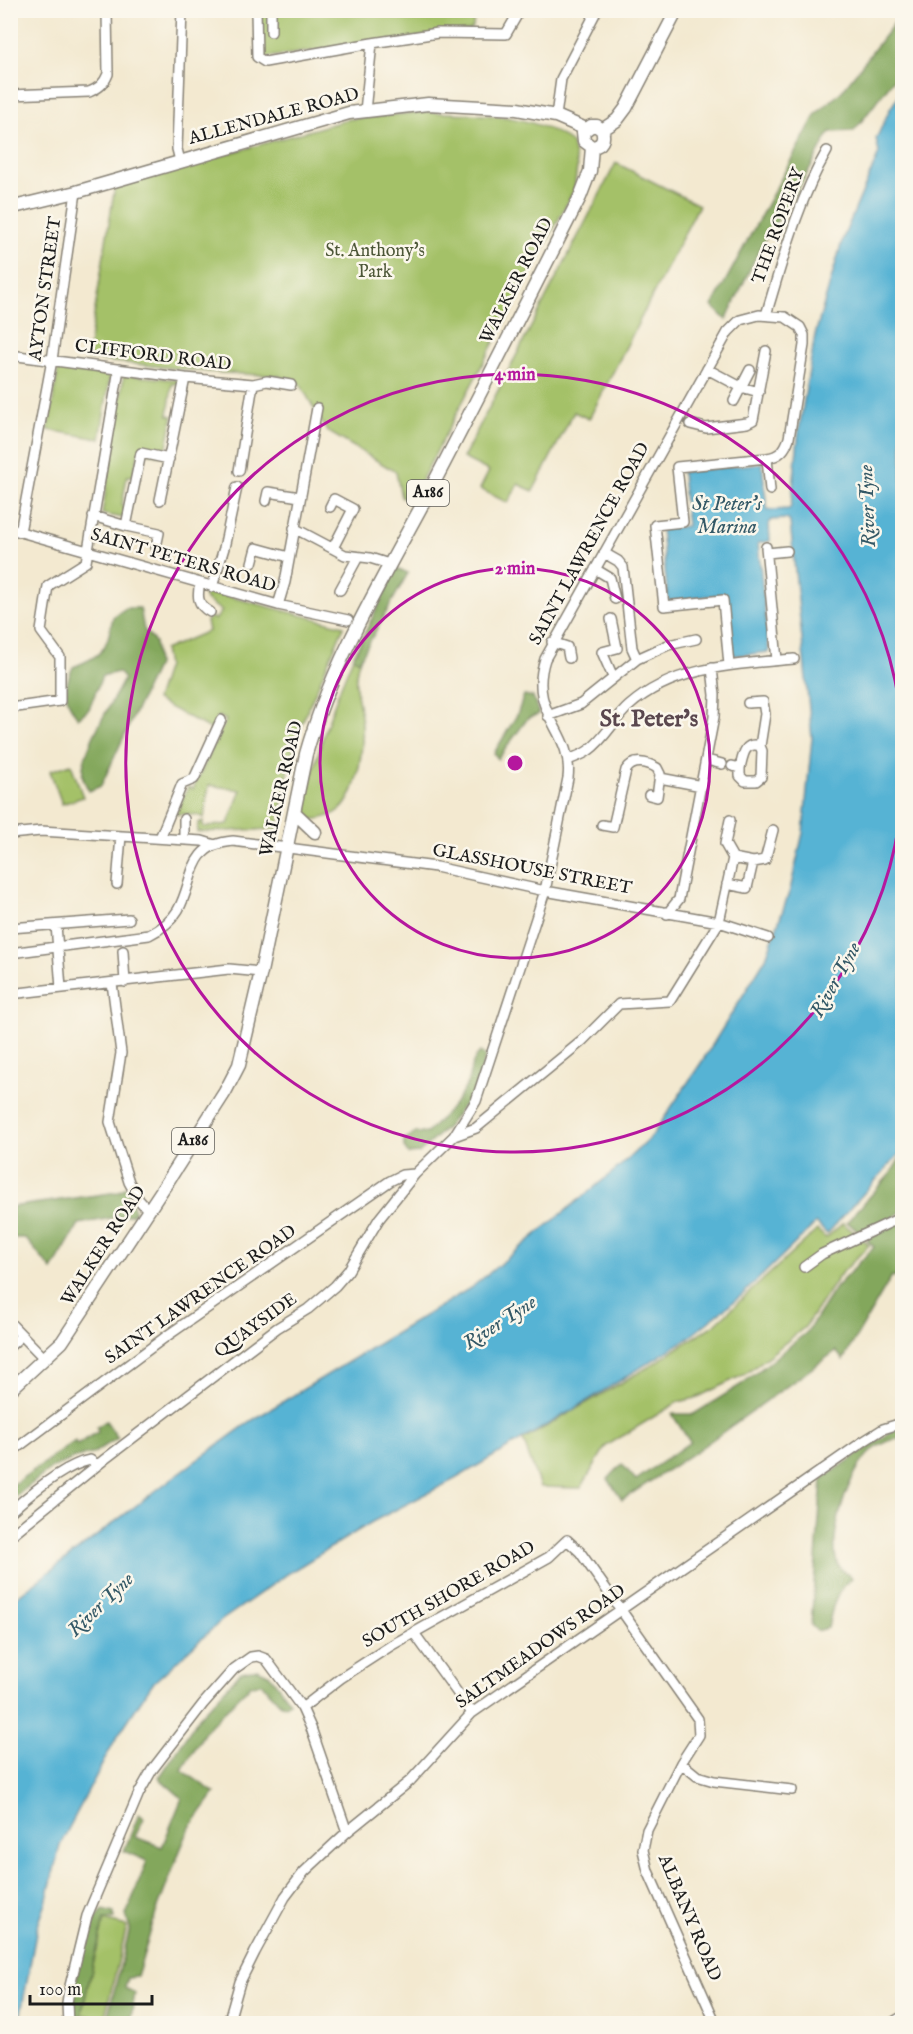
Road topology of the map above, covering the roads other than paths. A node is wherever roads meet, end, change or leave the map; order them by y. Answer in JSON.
{"nodes":[{"id":1,"x":107,"y":10,"type":"edge"},
{"id":2,"x":182,"y":10,"type":"edge"},
{"id":3,"x":256,"y":10,"type":"edge"},
{"id":4,"x":271,"y":10,"type":"edge"},
{"id":5,"x":520,"y":10,"type":"edge"},
{"id":6,"x":597,"y":10,"type":"edge"},
{"id":7,"x":677,"y":10,"type":"edge"},
{"id":8,"x":271,"y":32,"type":"dead end"},
{"id":9,"x":372,"y":43,"type":"junction"},
{"id":10,"x":10,"y":95,"type":"edge"},
{"id":11,"x":365,"y":111,"type":"junction"},
{"id":12,"x":556,"y":116,"type":"junction"},
{"id":13,"x":585,"y":129,"type":"junction"},
{"id":14,"x":602,"y":130,"type":"junction"},
{"id":15,"x":592,"y":147,"type":"junction"},
{"id":16,"x":827,"y":151,"type":"dead end"},
{"id":17,"x":180,"y":161,"type":"junction"},
{"id":18,"x":76,"y":192,"type":"junction"},
{"id":19,"x":10,"y":203,"type":"edge"},
{"id":20,"x":766,"y":315,"type":"junction"},
{"id":21,"x":766,"y":351,"type":"dead end"},
{"id":22,"x":10,"y":355,"type":"edge"},
{"id":23,"x":52,"y":360,"type":"junction"},
{"id":24,"x":119,"y":369,"type":"junction"},
{"id":25,"x":707,"y":369,"type":"junction"},
{"id":26,"x":750,"y":370,"type":"dead end"},
{"id":27,"x":185,"y":378,"type":"junction"},
{"id":28,"x":253,"y":384,"type":"junction"},
{"id":29,"x":291,"y":385,"type":"dead end"},
{"id":30,"x":741,"y":387,"type":"junction"},
{"id":31,"x":759,"y":392,"type":"junction"},
{"id":32,"x":734,"y":401,"type":"dead end"},
{"id":33,"x":316,"y":408,"type":"dead end"},
{"id":34,"x":690,"y":424,"type":"dead end"},
{"id":35,"x":767,"y":458,"type":"junction"},
{"id":36,"x":169,"y":459,"type":"junction"},
{"id":37,"x":239,"y":471,"type":"dead end"},
{"id":38,"x":237,"y":487,"type":"dead end"},
{"id":39,"x":770,"y":490,"type":"dead end"},
{"id":40,"x":300,"y":497,"type":"junction"},
{"id":41,"x":160,"y":500,"type":"dead end"},
{"id":42,"x":266,"y":501,"type":"dead end"},
{"id":43,"x":330,"y":507,"type":"dead end"},
{"id":44,"x":93,"y":516,"type":"junction"},
{"id":45,"x":126,"y":526,"type":"junction"},
{"id":46,"x":294,"y":528,"type":"junction"},
{"id":47,"x":15,"y":531,"type":"edge"},
{"id":48,"x":156,"y":547,"type":"dead end"},
{"id":49,"x":333,"y":548,"type":"junction"},
{"id":50,"x":88,"y":551,"type":"junction"},
{"id":51,"x":787,"y":551,"type":"dead end"},
{"id":52,"x":604,"y":553,"type":"junction"},
{"id":53,"x":289,"y":557,"type":"junction"},
{"id":54,"x":358,"y":557,"type":"junction"},
{"id":55,"x":252,"y":563,"type":"dead end"},
{"id":56,"x":389,"y":564,"type":"junction"},
{"id":57,"x":595,"y":569,"type":"junction"},
{"id":58,"x":200,"y":584,"type":"junction"},
{"id":59,"x":212,"y":587,"type":"junction"},
{"id":60,"x":340,"y":590,"type":"dead end"},
{"id":61,"x":615,"y":599,"type":"dead end"},
{"id":62,"x":279,"y":602,"type":"dead end"},
{"id":63,"x":210,"y":612,"type":"dead end"},
{"id":64,"x":611,"y":619,"type":"dead end"},
{"id":65,"x":348,"y":620,"type":"dead end"},
{"id":66,"x":696,"y":639,"type":"dead end"},
{"id":67,"x":552,"y":642,"type":"junction"},
{"id":68,"x":569,"y":658,"type":"dead end"},
{"id":69,"x":637,"y":659,"type":"junction"},
{"id":70,"x":794,"y":659,"type":"dead end"},
{"id":71,"x":777,"y":660,"type":"junction"},
{"id":72,"x":729,"y":665,"type":"junction"},
{"id":73,"x":712,"y":668,"type":"junction"},
{"id":74,"x":613,"y":677,"type":"junction"},
{"id":75,"x":748,"y":703,"type":"dead end"},
{"id":76,"x":10,"y":708,"type":"edge"},
{"id":77,"x":548,"y":716,"type":"junction"},
{"id":78,"x":221,"y":720,"type":"dead end"},
{"id":79,"x":760,"y":746,"type":"junction"},
{"id":80,"x":568,"y":760,"type":"junction"},
{"id":81,"x":706,"y":760,"type":"junction"},
{"id":82,"x":731,"y":766,"type":"junction"},
{"id":83,"x":660,"y":778,"type":"junction"},
{"id":84,"x":702,"y":786,"type":"junction"},
{"id":85,"x":649,"y":795,"type":"dead end"},
{"id":86,"x":294,"y":812,"type":"junction"},
{"id":87,"x":184,"y":819,"type":"dead end"},
{"id":88,"x":730,"y":820,"type":"dead end"},
{"id":89,"x":602,"y":825,"type":"dead end"},
{"id":90,"x":773,"y":830,"type":"dead end"},
{"id":91,"x":315,"y":832,"type":"dead end"},
{"id":92,"x":10,"y":834,"type":"edge"},
{"id":93,"x":121,"y":836,"type":"junction"},
{"id":94,"x":159,"y":838,"type":"junction"},
{"id":95,"x":184,"y":840,"type":"junction"},
{"id":96,"x":215,"y":845,"type":"junction"},
{"id":97,"x":287,"y":849,"type":"junction"},
{"id":98,"x":733,"y":858,"type":"junction"},
{"id":99,"x":753,"y":862,"type":"junction"},
{"id":100,"x":117,"y":884,"type":"dead end"},
{"id":101,"x":727,"y":884,"type":"junction"},
{"id":102,"x":545,"y":891,"type":"junction"},
{"id":103,"x":667,"y":914,"type":"junction"},
{"id":104,"x":129,"y":920,"type":"dead end"},
{"id":105,"x":718,"y":922,"type":"junction"},
{"id":106,"x":56,"y":925,"type":"junction"},
{"id":107,"x":10,"y":928,"type":"edge"},
{"id":108,"x":768,"y":939,"type":"dead end"},
{"id":109,"x":57,"y":946,"type":"junction"},
{"id":110,"x":123,"y":951,"type":"dead end"},
{"id":111,"x":10,"y":953,"type":"edge"},
{"id":112,"x":261,"y":972,"type":"junction"},
{"id":113,"x":125,"y":982,"type":"junction"},
{"id":114,"x":112,"y":983,"type":"junction"},
{"id":115,"x":61,"y":988,"type":"junction"},
{"id":116,"x":10,"y":994,"type":"edge"},
{"id":117,"x":476,"y":1101,"type":"joint"},
{"id":118,"x":454,"y":1136,"type":"junction"},
{"id":119,"x":416,"y":1174,"type":"junction"},
{"id":120,"x":148,"y":1210,"type":"junction"},
{"id":121,"x":903,"y":1217,"type":"edge"},
{"id":122,"x":804,"y":1267,"type":"dead end"},
{"id":123,"x":10,"y":1323,"type":"edge"},
{"id":124,"x":22,"y":1335,"type":"junction"},
{"id":125,"x":10,"y":1346,"type":"edge"},
{"id":126,"x":45,"y":1359,"type":"junction"},
{"id":127,"x":10,"y":1390,"type":"edge"},
{"id":128,"x":903,"y":1423,"type":"edge"},
{"id":129,"x":10,"y":1454,"type":"edge"},
{"id":130,"x":97,"y":1466,"type":"junction"},
{"id":131,"x":10,"y":1512,"type":"edge"},
{"id":132,"x":10,"y":1536,"type":"edge"},
{"id":133,"x":620,"y":1610,"type":"junction"},
{"id":134,"x":414,"y":1633,"type":"junction"},
{"id":135,"x":302,"y":1708,"type":"junction"},
{"id":136,"x":472,"y":1713,"type":"junction"},
{"id":137,"x":681,"y":1763,"type":"junction"},
{"id":138,"x":792,"y":1790,"type":"dead end"},
{"id":139,"x":347,"y":1833,"type":"junction"},
{"id":140,"x":903,"y":2017,"type":"edge"},
{"id":141,"x":68,"y":2024,"type":"edge"},
{"id":142,"x":228,"y":2024,"type":"edge"},
{"id":143,"x":716,"y":2024,"type":"edge"},
{"id":144,"x":890,"y":2024,"type":"edge"}],
"edges":[{"from":1,"to":10,"type":"street"},
{"from":2,"to":17,"type":"street"},
{"from":3,"to":9,"type":"street"},
{"from":4,"to":8,"type":"street"},
{"from":5,"to":9,"type":"street"},
{"from":6,"to":12,"type":"street"},
{"from":7,"to":14,"type":"main road"},
{"from":9,"to":11,"type":"street"},
{"from":11,"to":12,"type":"main road","name":"ALLENDALE ROAD"},
{"from":11,"to":17,"type":"main road","name":"ALLENDALE ROAD"},
{"from":12,"to":13,"type":"main road","name":"ALLENDALE ROAD"},
{"from":13,"to":14,"type":"main road"},
{"from":13,"to":15,"type":"main road"},
{"from":14,"to":15,"type":"main road"},
{"from":15,"to":56,"type":"main road","name":"WALKER ROAD","number":"A186"},
{"from":16,"to":20,"type":"street","name":"THE ROPERY"},
{"from":17,"to":18,"type":"main road","name":"ALLENDALE ROAD"},
{"from":18,"to":19,"type":"main road","name":"ALLENDALE ROAD"},
{"from":18,"to":23,"type":"street","name":"AYTON STREET"},
{"from":20,"to":25,"type":"street","name":"SAINT LAWRENCE ROAD"},
{"from":20,"to":35,"type":"street"},
{"from":21,"to":31,"type":"street"},
{"from":22,"to":23,"type":"street","name":"CLIFFORD ROAD"},
{"from":23,"to":24,"type":"street","name":"CLIFFORD ROAD"},
{"from":23,"to":47,"type":"street","name":"AYTON STREET"},
{"from":24,"to":27,"type":"street","name":"CLIFFORD ROAD"},
{"from":24,"to":44,"type":"street"},
{"from":25,"to":30,"type":"street"},
{"from":25,"to":52,"type":"street","name":"SAINT LAWRENCE ROAD"},
{"from":26,"to":30,"type":"street"},
{"from":27,"to":28,"type":"street","name":"CLIFFORD ROAD"},
{"from":27,"to":36,"type":"street"},
{"from":28,"to":29,"type":"street","name":"CLIFFORD ROAD"},
{"from":28,"to":37,"type":"street"},
{"from":30,"to":31,"type":"street"},
{"from":30,"to":32,"type":"street"},
{"from":31,"to":34,"type":"street"},
{"from":33,"to":40,"type":"street"},
{"from":35,"to":39,"type":"street"},
{"from":35,"to":72,"type":"street"},
{"from":36,"to":41,"type":"street"},
{"from":36,"to":45,"type":"street"},
{"from":38,"to":59,"type":"street"},
{"from":40,"to":42,"type":"street"},
{"from":40,"to":46,"type":"street"},
{"from":43,"to":49,"type":"street"},
{"from":44,"to":45,"type":"street"},
{"from":44,"to":50,"type":"street"},
{"from":45,"to":48,"type":"street"},
{"from":46,"to":49,"type":"street"},
{"from":46,"to":53,"type":"street"},
{"from":47,"to":50,"type":"street","name":"SAINT PETERS ROAD"},
{"from":49,"to":54,"type":"street"},
{"from":50,"to":58,"type":"street","name":"SAINT PETERS ROAD"},
{"from":50,"to":76,"type":"street"},
{"from":51,"to":71,"type":"street"},
{"from":52,"to":57,"type":"street","name":"SAINT LAWRENCE ROAD"},
{"from":52,"to":69,"type":"street"},
{"from":53,"to":55,"type":"street"},
{"from":53,"to":62,"type":"street"},
{"from":54,"to":56,"type":"street"},
{"from":54,"to":60,"type":"street"},
{"from":56,"to":86,"type":"main road","name":"WALKER ROAD","number":"A186"},
{"from":57,"to":61,"type":"street"},
{"from":57,"to":67,"type":"street","name":"SAINT LAWRENCE ROAD"},
{"from":58,"to":59,"type":"street","name":"SAINT PETERS ROAD"},
{"from":58,"to":63,"type":"street"},
{"from":59,"to":65,"type":"street","name":"SAINT PETERS ROAD"},
{"from":64,"to":74,"type":"street"},
{"from":66,"to":69,"type":"street"},
{"from":67,"to":68,"type":"street"},
{"from":67,"to":77,"type":"street","name":"SAINT LAWRENCE ROAD"},
{"from":69,"to":74,"type":"street"},
{"from":70,"to":71,"type":"street"},
{"from":71,"to":72,"type":"street"},
{"from":72,"to":73,"type":"street"},
{"from":73,"to":80,"type":"street"},
{"from":73,"to":81,"type":"street"},
{"from":74,"to":77,"type":"street"},
{"from":75,"to":79,"type":"street"},
{"from":77,"to":80,"type":"street","name":"SAINT LAWRENCE ROAD"},
{"from":78,"to":94,"type":"street"},
{"from":79,"to":82,"type":"street"},
{"from":79,"to":82,"type":"street"},
{"from":80,"to":102,"type":"street","name":"SAINT LAWRENCE ROAD"},
{"from":81,"to":82,"type":"street"},
{"from":81,"to":84,"type":"street"},
{"from":83,"to":84,"type":"street"},
{"from":83,"to":85,"type":"street"},
{"from":83,"to":89,"type":"street"},
{"from":84,"to":103,"type":"street"},
{"from":86,"to":91,"type":"main road"},
{"from":86,"to":97,"type":"main road","name":"WALKER ROAD","number":"A186"},
{"from":87,"to":95,"type":"street"},
{"from":88,"to":98,"type":"street"},
{"from":90,"to":99,"type":"street"},
{"from":92,"to":93,"type":"street","name":"GLASSHOUSE STREET"},
{"from":93,"to":94,"type":"street","name":"GLASSHOUSE STREET"},
{"from":93,"to":100,"type":"street"},
{"from":94,"to":95,"type":"street","name":"GLASSHOUSE STREET"},
{"from":95,"to":96,"type":"street","name":"GLASSHOUSE STREET"},
{"from":96,"to":97,"type":"street","name":"GLASSHOUSE STREET"},
{"from":96,"to":109,"type":"street"},
{"from":97,"to":102,"type":"street","name":"GLASSHOUSE STREET"},
{"from":97,"to":112,"type":"main road","name":"WALKER ROAD","number":"A186"},
{"from":98,"to":99,"type":"street"},
{"from":98,"to":101,"type":"street"},
{"from":99,"to":101,"type":"street"},
{"from":101,"to":105,"type":"street"},
{"from":102,"to":103,"type":"street","name":"GLASSHOUSE STREET"},
{"from":102,"to":117,"type":"street","name":"SAINT LAWRENCE ROAD"},
{"from":103,"to":105,"type":"street","name":"GLASSHOUSE STREET"},
{"from":104,"to":106,"type":"street"},
{"from":105,"to":108,"type":"street","name":"GLASSHOUSE STREET"},
{"from":105,"to":118,"type":"street"},
{"from":106,"to":107,"type":"street"},
{"from":106,"to":109,"type":"street"},
{"from":109,"to":111,"type":"street"},
{"from":109,"to":115,"type":"street"},
{"from":110,"to":113,"type":"street"},
{"from":112,"to":113,"type":"street"},
{"from":112,"to":120,"type":"main road","name":"WALKER ROAD","number":"A186"},
{"from":113,"to":114,"type":"street"},
{"from":114,"to":115,"type":"street"},
{"from":114,"to":120,"type":"street"},
{"from":115,"to":116,"type":"street"},
{"from":117,"to":118,"type":"street","name":"QUAYSIDE"},
{"from":118,"to":119,"type":"street","name":"QUAYSIDE"},
{"from":119,"to":129,"type":"street","name":"SAINT LAWRENCE ROAD"},
{"from":119,"to":130,"type":"street","name":"QUAYSIDE"},
{"from":120,"to":126,"type":"main road","name":"WALKER ROAD","number":"A186"},
{"from":121,"to":122,"type":"street"},
{"from":123,"to":124,"type":"street"},
{"from":124,"to":125,"type":"street"},
{"from":124,"to":126,"type":"street"},
{"from":126,"to":127,"type":"main road","name":"WALKER ROAD","number":"A186"},
{"from":128,"to":133,"type":"street","name":"SALTMEADOWS ROAD"},
{"from":130,"to":131,"type":"street"},
{"from":130,"to":132,"type":"street","name":"QUAYSIDE"},
{"from":133,"to":134,"type":"street","name":"SOUTH SHORE ROAD"},
{"from":133,"to":136,"type":"street","name":"SALTMEADOWS ROAD"},
{"from":133,"to":137,"type":"street","name":"ALBANY ROAD"},
{"from":134,"to":135,"type":"street","name":"SOUTH SHORE ROAD"},
{"from":134,"to":136,"type":"street"},
{"from":135,"to":139,"type":"street"},
{"from":135,"to":141,"type":"street"},
{"from":136,"to":139,"type":"street","name":"SALTMEADOWS ROAD"},
{"from":137,"to":138,"type":"street"},
{"from":137,"to":143,"type":"street","name":"ALBANY ROAD"},
{"from":139,"to":142,"type":"street","name":"SALTMEADOWS ROAD"},
{"from":140,"to":144,"type":"street"}]}
